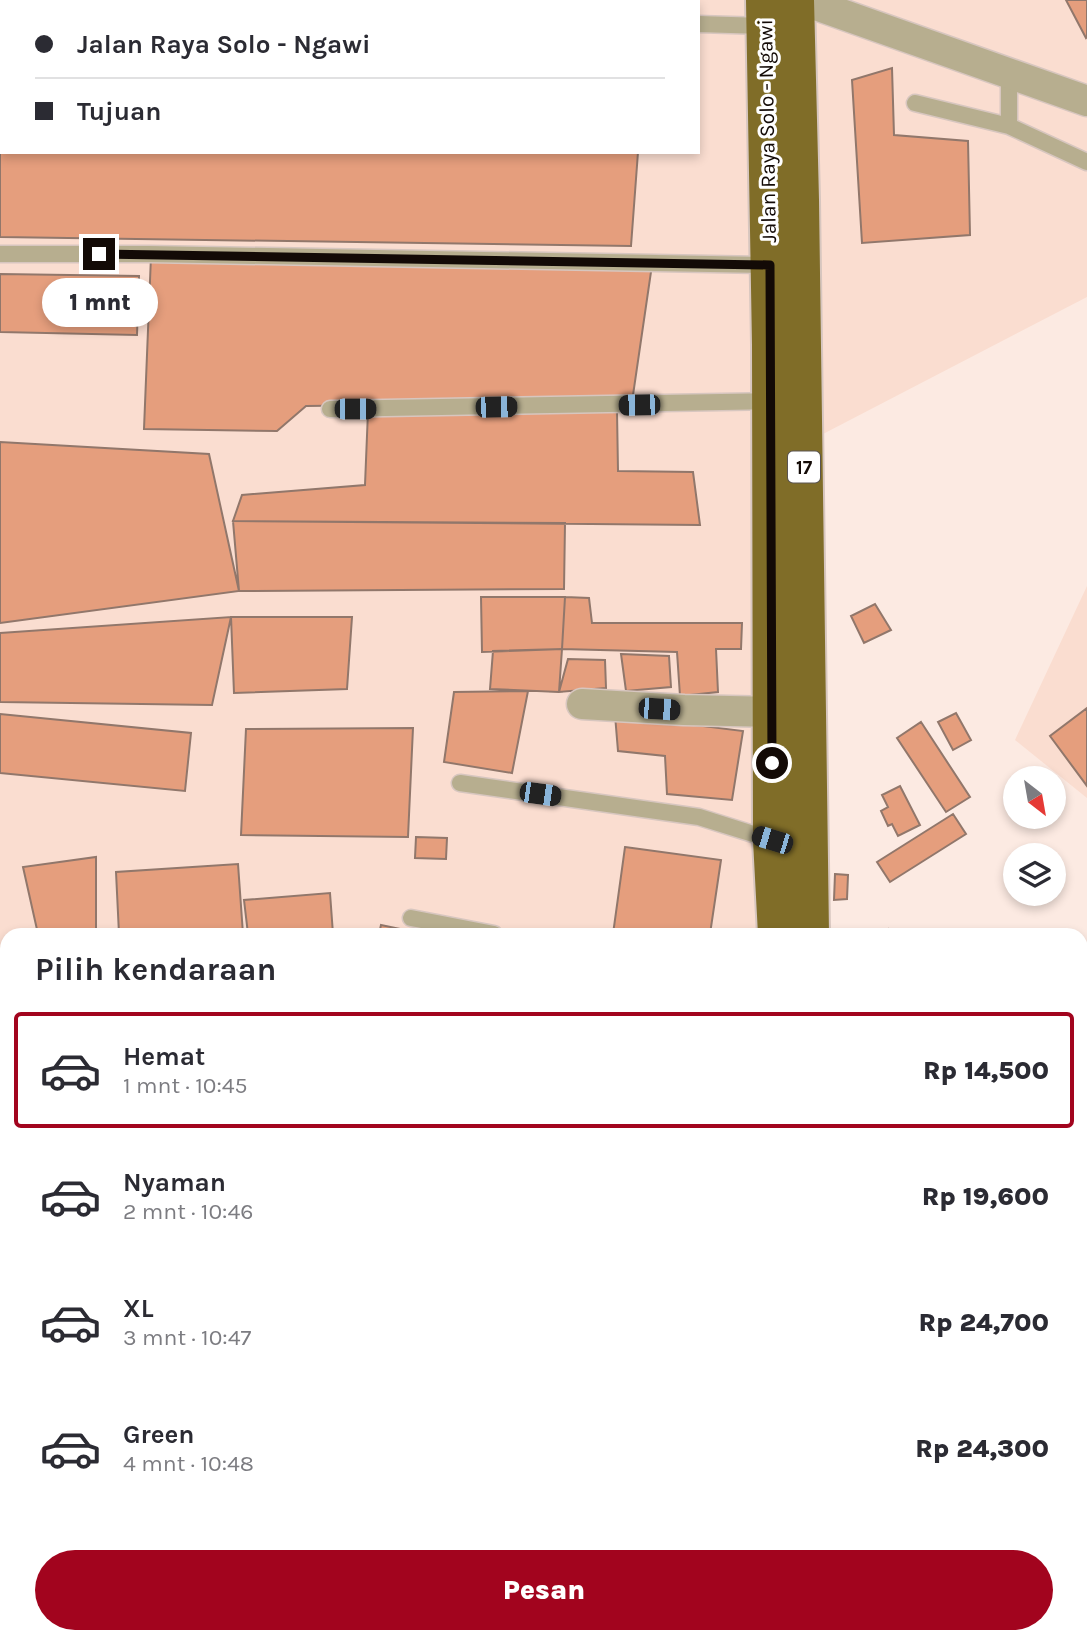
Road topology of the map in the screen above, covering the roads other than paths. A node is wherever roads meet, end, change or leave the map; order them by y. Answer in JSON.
{"nodes":[{"id":1,"x":784,"y":10,"type":"edge"},
{"id":2,"x":700,"y":24,"type":"edge"},
{"id":3,"x":1009,"y":73,"type":"junction"},
{"id":4,"x":1087,"y":101,"type":"edge"},
{"id":5,"x":915,"y":103,"type":"dead end"},
{"id":6,"x":1009,"y":125,"type":"junction"},
{"id":7,"x":1087,"y":162,"type":"edge"},
{"id":8,"x":0,"y":254,"type":"edge"},
{"id":9,"x":770,"y":265,"type":"junction"},
{"id":10,"x":771,"y":401,"type":"junction"},
{"id":11,"x":330,"y":409,"type":"dead end"},
{"id":12,"x":582,"y":704,"type":"dead end"},
{"id":13,"x":771,"y":712,"type":"junction"},
{"id":14,"x":460,"y":783,"type":"dead end"},
{"id":15,"x":772,"y":840,"type":"junction"},
{"id":16,"x":411,"y":918,"type":"dead end"},
{"id":17,"x":463,"y":928,"type":"edge"},
{"id":18,"x":777,"y":928,"type":"edge"},
{"id":19,"x":810,"y":928,"type":"edge"}],
"edges":[{"from":1,"to":2,"type":"lane"},
{"from":1,"to":3,"type":"street"},
{"from":1,"to":9,"type":"highway","name":"Jalan Raya Solo - Ngawi","number":"17"},
{"from":1,"to":19,"type":"highway","name":"Jalan Raya Solo - Ngawi","number":"17"},
{"from":3,"to":4,"type":"street"},
{"from":3,"to":6,"type":"lane"},
{"from":5,"to":6,"type":"lane"},
{"from":6,"to":7,"type":"lane"},
{"from":8,"to":9,"type":"lane"},
{"from":9,"to":10,"type":"highway","name":"Jalan Raya Solo - Ngawi","number":"17"},
{"from":10,"to":11,"type":"lane"},
{"from":10,"to":13,"type":"highway","name":"Jalan Raya Solo - Ngawi","number":"17"},
{"from":12,"to":13,"type":"street"},
{"from":13,"to":15,"type":"highway","name":"Jalan Raya Solo - Ngawi","number":"17"},
{"from":14,"to":15,"type":"lane"},
{"from":15,"to":18,"type":"highway","name":"Jalan Raya Solo - Ngawi","number":"17"},
{"from":16,"to":17,"type":"lane"}]}
